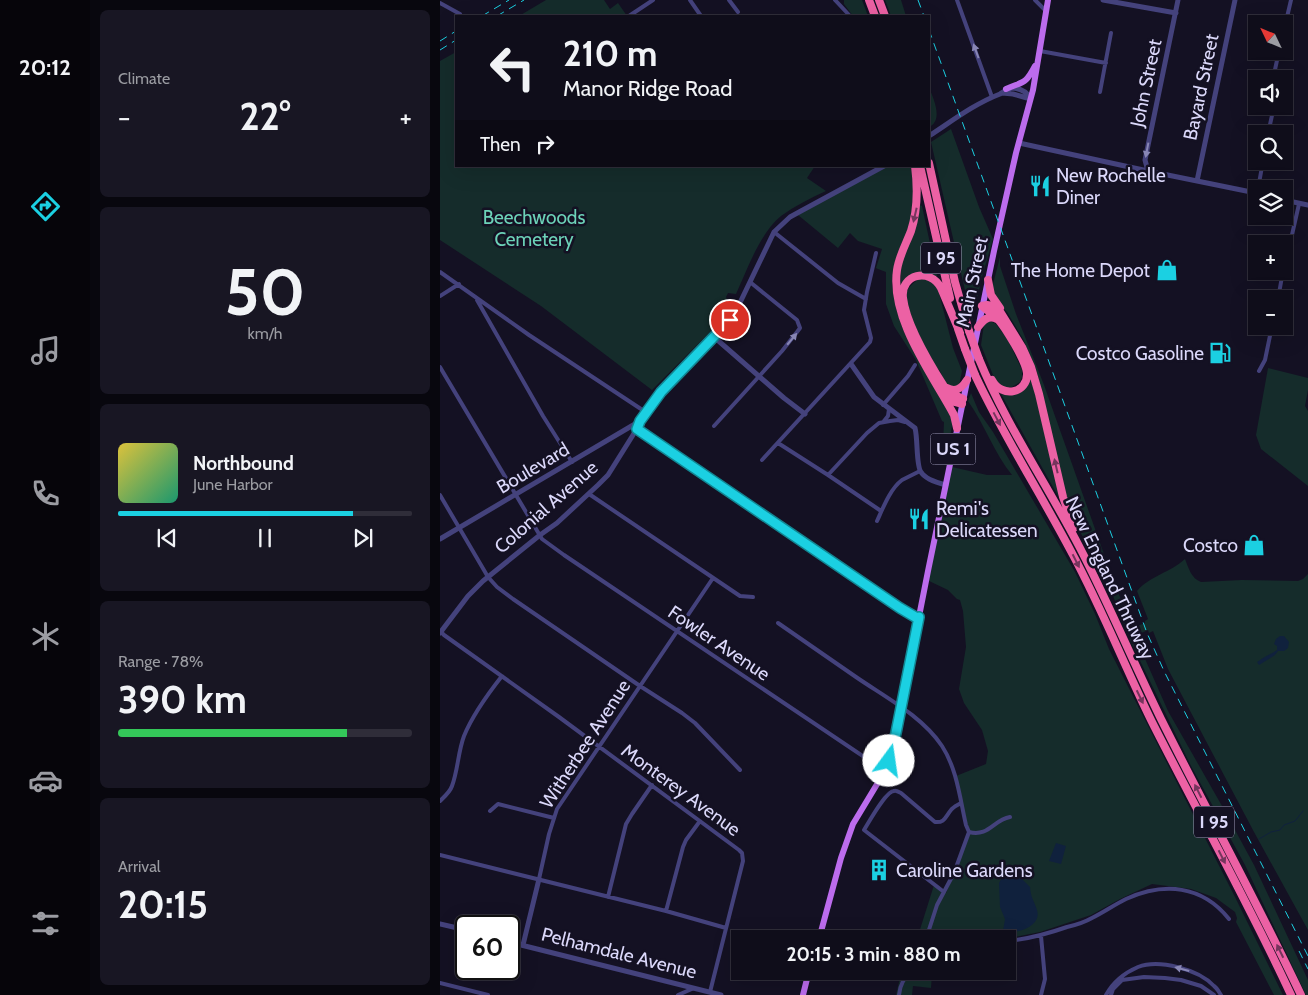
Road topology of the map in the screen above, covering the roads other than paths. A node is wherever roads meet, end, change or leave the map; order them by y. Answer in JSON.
{"nodes":[{"id":1,"x":653,"y":0,"type":"edge"},
{"id":2,"x":690,"y":0,"type":"edge"},
{"id":3,"x":729,"y":0,"type":"edge"},
{"id":4,"x":835,"y":0,"type":"edge"},
{"id":5,"x":869,"y":0,"type":"edge"},
{"id":6,"x":879,"y":0,"type":"edge"},
{"id":7,"x":957,"y":0,"type":"edge"},
{"id":8,"x":1035,"y":0,"type":"edge"},
{"id":9,"x":1048,"y":0,"type":"edge"},
{"id":10,"x":1103,"y":0,"type":"edge"},
{"id":11,"x":1178,"y":0,"type":"edge"},
{"id":12,"x":1235,"y":0,"type":"edge"},
{"id":13,"x":1291,"y":0,"type":"edge"},
{"id":14,"x":440,"y":2,"type":"edge"},
{"id":15,"x":1046,"y":11,"type":"junction"},
{"id":16,"x":738,"y":12,"type":"dead end"},
{"id":17,"x":1176,"y":13,"type":"junction"},
{"id":18,"x":460,"y":14,"type":"dead end"},
{"id":19,"x":630,"y":15,"type":"edge"},
{"id":20,"x":700,"y":15,"type":"edge"},
{"id":21,"x":849,"y":15,"type":"edge"},
{"id":22,"x":875,"y":15,"type":"edge"},
{"id":23,"x":885,"y":15,"type":"edge"},
{"id":24,"x":1288,"y":15,"type":"edge"},
{"id":25,"x":1112,"y":33,"type":"dead end"},
{"id":26,"x":1040,"y":51,"type":"junction"},
{"id":27,"x":1038,"y":61,"type":"junction"},
{"id":28,"x":1106,"y":63,"type":"junction"},
{"id":29,"x":1004,"y":91,"type":"junction"},
{"id":30,"x":1100,"y":92,"type":"dead end"},
{"id":31,"x":992,"y":97,"type":"junction"},
{"id":32,"x":1030,"y":98,"type":"junction"},
{"id":33,"x":930,"y":135,"type":"edge"},
{"id":34,"x":1019,"y":143,"type":"junction"},
{"id":35,"x":882,"y":167,"type":"edge"},
{"id":36,"x":915,"y":167,"type":"edge"},
{"id":37,"x":920,"y":167,"type":"edge"},
{"id":38,"x":930,"y":167,"type":"edge"},
{"id":39,"x":1148,"y":172,"type":"junction"},
{"id":40,"x":1197,"y":181,"type":"junction"},
{"id":41,"x":1248,"y":191,"type":"edge"},
{"id":42,"x":1293,"y":202,"type":"edge"},
{"id":43,"x":1300,"y":204,"type":"junction"},
{"id":44,"x":1308,"y":205,"type":"edge"},
{"id":45,"x":774,"y":232,"type":"junction"},
{"id":46,"x":1293,"y":235,"type":"edge"},
{"id":47,"x":876,"y":254,"type":"dead end"},
{"id":48,"x":440,"y":272,"type":"edge"},
{"id":49,"x":988,"y":280,"type":"junction"},
{"id":50,"x":750,"y":282,"type":"junction"},
{"id":51,"x":458,"y":284,"type":"junction"},
{"id":52,"x":440,"y":296,"type":"edge"},
{"id":53,"x":476,"y":298,"type":"junction"},
{"id":54,"x":866,"y":299,"type":"junction"},
{"id":55,"x":982,"y":306,"type":"junction"},
{"id":56,"x":1001,"y":322,"type":"junction"},
{"id":57,"x":978,"y":327,"type":"junction"},
{"id":58,"x":960,"y":333,"type":"junction"},
{"id":59,"x":1270,"y":335,"type":"edge"},
{"id":60,"x":714,"y":336,"type":"junction"},
{"id":61,"x":1016,"y":338,"type":"junction"},
{"id":62,"x":980,"y":361,"type":"junction"},
{"id":63,"x":851,"y":364,"type":"junction"},
{"id":64,"x":914,"y":365,"type":"dead end"},
{"id":65,"x":440,"y":367,"type":"edge"},
{"id":66,"x":1260,"y":371,"type":"dead end"},
{"id":67,"x":760,"y":376,"type":"junction"},
{"id":68,"x":967,"y":380,"type":"junction"},
{"id":69,"x":942,"y":388,"type":"junction"},
{"id":70,"x":962,"y":402,"type":"junction"},
{"id":71,"x":883,"y":405,"type":"junction"},
{"id":72,"x":889,"y":409,"type":"junction"},
{"id":73,"x":647,"y":413,"type":"junction"},
{"id":74,"x":805,"y":414,"type":"junction"},
{"id":75,"x":640,"y":421,"type":"junction"},
{"id":76,"x":884,"y":421,"type":"junction"},
{"id":77,"x":910,"y":423,"type":"junction"},
{"id":78,"x":714,"y":426,"type":"dead end"},
{"id":79,"x":957,"y":428,"type":"junction"},
{"id":80,"x":637,"y":429,"type":"junction"},
{"id":81,"x":778,"y":443,"type":"junction"},
{"id":82,"x":762,"y":460,"type":"dead end"},
{"id":83,"x":572,"y":462,"type":"junction"},
{"id":84,"x":920,"y":470,"type":"junction"},
{"id":85,"x":828,"y":475,"type":"junction"},
{"id":86,"x":946,"y":485,"type":"junction"},
{"id":87,"x":589,"y":494,"type":"junction"},
{"id":88,"x":440,"y":495,"type":"edge"},
{"id":89,"x":516,"y":495,"type":"junction"},
{"id":90,"x":881,"y":511,"type":"junction"},
{"id":91,"x":877,"y":521,"type":"dead end"},
{"id":92,"x":460,"y":528,"type":"junction"},
{"id":93,"x":540,"y":535,"type":"junction"},
{"id":94,"x":440,"y":540,"type":"edge"},
{"id":95,"x":488,"y":577,"type":"junction"},
{"id":96,"x":713,"y":578,"type":"junction"},
{"id":97,"x":1103,"y":593,"type":"junction"},
{"id":98,"x":753,"y":597,"type":"dead end"},
{"id":99,"x":919,"y":617,"type":"junction"},
{"id":100,"x":778,"y":623,"type":"dead end"},
{"id":101,"x":440,"y":632,"type":"edge"},
{"id":102,"x":677,"y":632,"type":"junction"},
{"id":103,"x":502,"y":676,"type":"junction"},
{"id":104,"x":640,"y":686,"type":"junction"},
{"id":105,"x":901,"y":707,"type":"junction"},
{"id":106,"x":598,"y":747,"type":"junction"},
{"id":107,"x":740,"y":770,"type":"dead end"},
{"id":108,"x":885,"y":772,"type":"junction"},
{"id":109,"x":652,"y":785,"type":"junction"},
{"id":110,"x":440,"y":801,"type":"edge"},
{"id":111,"x":961,"y":803,"type":"junction"},
{"id":112,"x":490,"y":811,"type":"dead end"},
{"id":113,"x":1010,"y":817,"type":"dead end"},
{"id":114,"x":554,"y":818,"type":"junction"},
{"id":115,"x":700,"y":821,"type":"junction"},
{"id":116,"x":969,"y":832,"type":"junction"},
{"id":117,"x":440,"y":855,"type":"edge"},
{"id":118,"x":539,"y":879,"type":"junction"},
{"id":119,"x":944,"y":892,"type":"junction"},
{"id":120,"x":608,"y":897,"type":"junction"},
{"id":121,"x":666,"y":911,"type":"junction"},
{"id":122,"x":1229,"y":919,"type":"dead end"},
{"id":123,"x":440,"y":924,"type":"edge"},
{"id":124,"x":455,"y":927,"type":"edge"},
{"id":125,"x":726,"y":928,"type":"junction"},
{"id":126,"x":821,"y":930,"type":"edge"},
{"id":127,"x":929,"y":930,"type":"edge"},
{"id":128,"x":1041,"y":936,"type":"junction"},
{"id":129,"x":1016,"y":939,"type":"edge"},
{"id":130,"x":520,"y":944,"type":"edge"},
{"id":131,"x":523,"y":945,"type":"junction"},
{"id":132,"x":807,"y":980,"type":"edge"},
{"id":133,"x":903,"y":980,"type":"edge"},
{"id":134,"x":440,"y":983,"type":"edge"},
{"id":135,"x":696,"y":988,"type":"junction"},
{"id":136,"x":710,"y":992,"type":"junction"},
{"id":137,"x":488,"y":995,"type":"edge"},
{"id":138,"x":678,"y":995,"type":"edge"},
{"id":139,"x":721,"y":995,"type":"edge"},
{"id":140,"x":803,"y":995,"type":"edge"},
{"id":141,"x":899,"y":995,"type":"edge"},
{"id":142,"x":1041,"y":995,"type":"edge"},
{"id":143,"x":1106,"y":995,"type":"edge"},
{"id":144,"x":1112,"y":995,"type":"edge"},
{"id":145,"x":1214,"y":995,"type":"edge"},
{"id":146,"x":1221,"y":995,"type":"edge"},
{"id":147,"x":1290,"y":995,"type":"edge"},
{"id":148,"x":1301,"y":995,"type":"edge"}],
"edges":[{"from":1,"to":19,"type":"street"},
{"from":2,"to":20,"type":"street"},
{"from":3,"to":16,"type":"street"},
{"from":4,"to":21,"type":"street"},
{"from":5,"to":22,"type":"highway"},
{"from":6,"to":23,"type":"highway"},
{"from":31,"to":7,"type":"street","one_way":true},
{"from":8,"to":15,"type":"street"},
{"from":9,"to":15,"type":"main road","name":"Main Street","number":"US 1"},
{"from":10,"to":17,"type":"street"},
{"from":11,"to":17,"type":"street","name":"John Street"},
{"from":12,"to":40,"type":"street","name":"Bayard Street"},
{"from":13,"to":24,"type":"street"},
{"from":14,"to":18,"type":"street"},
{"from":15,"to":26,"type":"main road","name":"Main Street","number":"US 1"},
{"from":17,"to":39,"type":"street","name":"John Street","one_way":true},
{"from":25,"to":28,"type":"street"},
{"from":26,"to":27,"type":"main road","name":"Main Street","number":"US 1"},
{"from":26,"to":28,"type":"street"},
{"from":27,"to":29,"type":"main road"},
{"from":27,"to":32,"type":"main road","name":"Main Street","number":"US 1"},
{"from":28,"to":30,"type":"street"},
{"from":29,"to":31,"type":"street"},
{"from":29,"to":32,"type":"street"},
{"from":31,"to":33,"type":"street"},
{"from":32,"to":34,"type":"main road","name":"Main Street","number":"US 1"},
{"from":34,"to":39,"type":"street"},
{"from":34,"to":49,"type":"main road","name":"Main Street","number":"US 1"},
{"from":35,"to":45,"type":"street"},
{"from":36,"to":69,"type":"highway","one_way":true},
{"from":37,"to":58,"type":"highway","name":"New England Thruway","number":"I 95"},
{"from":38,"to":62,"type":"highway","name":"New England Thruway","number":"I 95","bridge":true},
{"from":39,"to":40,"type":"street"},
{"from":40,"to":41,"type":"street"},
{"from":42,"to":43,"type":"street"},
{"from":43,"to":44,"type":"street"},
{"from":43,"to":46,"type":"street"},
{"from":45,"to":50,"type":"street","name":"Colonial Avenue"},
{"from":45,"to":54,"type":"street"},
{"from":47,"to":54,"type":"street"},
{"from":48,"to":51,"type":"street"},
{"from":49,"to":55,"type":"main road","name":"Main Street","number":"US 1"},
{"from":49,"to":61,"type":"highway"},
{"from":50,"to":60,"type":"street","name":"Colonial Avenue"},
{"from":67,"to":50,"type":"street","one_way":true},
{"from":51,"to":52,"type":"street"},
{"from":51,"to":53,"type":"street"},
{"from":53,"to":73,"type":"street"},
{"from":53,"to":83,"type":"street"},
{"from":54,"to":63,"type":"street"},
{"from":55,"to":56,"type":"highway"},
{"from":55,"to":57,"type":"main road","name":"Main Street","number":"US 1"},
{"from":55,"to":61,"type":"highway"},
{"from":56,"to":57,"type":"highway"},
{"from":56,"to":62,"type":"highway"},
{"from":57,"to":68,"type":"main road","name":"Main Street","number":"US 1"},
{"from":58,"to":69,"type":"highway"},
{"from":58,"to":147,"type":"highway","name":"New England Thruway","number":"I 95","one_way":true,"bridge":true},
{"from":59,"to":66,"type":"street"},
{"from":60,"to":67,"type":"street"},
{"from":60,"to":73,"type":"street","name":"Colonial Avenue"},
{"from":97,"to":61,"type":"highway","one_way":true},
{"from":62,"to":97,"type":"highway","name":"New England Thruway","number":"I 95"},
{"from":63,"to":71,"type":"street"},
{"from":63,"to":74,"type":"street"},
{"from":64,"to":71,"type":"street"},
{"from":65,"to":89,"type":"street","name":"Fowler Avenue"},
{"from":67,"to":74,"type":"street"},
{"from":67,"to":78,"type":"street"},
{"from":68,"to":69,"type":"highway"},
{"from":68,"to":70,"type":"main road","name":"Main Street","number":"US 1"},
{"from":69,"to":70,"type":"highway"},
{"from":69,"to":79,"type":"highway"},
{"from":70,"to":79,"type":"main road","name":"Main Street","number":"US 1"},
{"from":71,"to":72,"type":"street"},
{"from":72,"to":76,"type":"street"},
{"from":72,"to":77,"type":"street"},
{"from":73,"to":75,"type":"street","name":"Colonial Avenue"},
{"from":74,"to":81,"type":"street"},
{"from":75,"to":80,"type":"street","name":"Colonial Avenue"},
{"from":75,"to":83,"type":"street","name":"Boulevard"},
{"from":76,"to":77,"type":"street"},
{"from":76,"to":85,"type":"street"},
{"from":77,"to":84,"type":"street"},
{"from":79,"to":86,"type":"main road","name":"Main Street","number":"US 1"},
{"from":80,"to":87,"type":"street","name":"Colonial Avenue"},
{"from":80,"to":99,"type":"street"},
{"from":81,"to":82,"type":"street"},
{"from":81,"to":85,"type":"street"},
{"from":83,"to":89,"type":"street","name":"Boulevard"},
{"from":84,"to":86,"type":"street"},
{"from":84,"to":90,"type":"street"},
{"from":85,"to":90,"type":"street"},
{"from":86,"to":99,"type":"main road","name":"Main Street","number":"US 1"},
{"from":87,"to":93,"type":"street","name":"Colonial Avenue"},
{"from":87,"to":96,"type":"street"},
{"from":88,"to":92,"type":"street"},
{"from":89,"to":92,"type":"street","name":"Boulevard"},
{"from":89,"to":93,"type":"street","name":"Fowler Avenue"},
{"from":90,"to":91,"type":"street"},
{"from":92,"to":94,"type":"street","name":"Boulevard"},
{"from":92,"to":95,"type":"street"},
{"from":93,"to":95,"type":"street","name":"Colonial Avenue"},
{"from":93,"to":102,"type":"street","name":"Fowler Avenue"},
{"from":95,"to":101,"type":"street","name":"Colonial Avenue"},
{"from":95,"to":104,"type":"street"},
{"from":96,"to":98,"type":"street"},
{"from":96,"to":102,"type":"street","name":"Witherbee Avenue"},
{"from":148,"to":97,"type":"highway","name":"New England Thruway","number":"I 95","one_way":true},
{"from":99,"to":105,"type":"main road","number":"US 1"},
{"from":100,"to":105,"type":"street"},
{"from":101,"to":103,"type":"street","name":"Monterey Avenue"},
{"from":102,"to":104,"type":"street","name":"Witherbee Avenue"},
{"from":102,"to":108,"type":"street","name":"Fowler Avenue"},
{"from":103,"to":106,"type":"street","name":"Monterey Avenue"},
{"from":103,"to":110,"type":"street"},
{"from":104,"to":106,"type":"street","name":"Witherbee Avenue"},
{"from":104,"to":107,"type":"street"},
{"from":105,"to":108,"type":"main road","number":"US 1"},
{"from":105,"to":111,"type":"street"},
{"from":106,"to":109,"type":"street","name":"Monterey Avenue"},
{"from":106,"to":114,"type":"street","name":"Witherbee Avenue"},
{"from":108,"to":126,"type":"main road","number":"US 1"},
{"from":109,"to":115,"type":"street","name":"Monterey Avenue"},
{"from":109,"to":120,"type":"street"},
{"from":111,"to":116,"type":"street"},
{"from":111,"to":119,"type":"street"},
{"from":112,"to":114,"type":"street"},
{"from":113,"to":116,"type":"street"},
{"from":114,"to":118,"type":"street","name":"Witherbee Avenue"},
{"from":115,"to":121,"type":"street"},
{"from":115,"to":125,"type":"street","name":"Monterey Avenue"},
{"from":116,"to":119,"type":"street"},
{"from":117,"to":118,"type":"street"},
{"from":118,"to":120,"type":"street"},
{"from":118,"to":131,"type":"street","name":"Witherbee Avenue"},
{"from":119,"to":127,"type":"street"},
{"from":120,"to":121,"type":"street"},
{"from":121,"to":125,"type":"street"},
{"from":122,"to":128,"type":"street"},
{"from":123,"to":124,"type":"street"},
{"from":125,"to":136,"type":"street","name":"Monterey Avenue"},
{"from":128,"to":129,"type":"street"},
{"from":128,"to":142,"type":"street"},
{"from":130,"to":131,"type":"street","name":"Pelhamdale Avenue"},
{"from":131,"to":135,"type":"street","name":"Pelhamdale Avenue"},
{"from":132,"to":140,"type":"main road"},
{"from":133,"to":141,"type":"street"},
{"from":134,"to":137,"type":"street"},
{"from":135,"to":136,"type":"street","name":"Pelhamdale Avenue"},
{"from":135,"to":138,"type":"street"},
{"from":136,"to":139,"type":"street","name":"Pelhamdale Avenue"},
{"from":146,"to":143,"type":"street","one_way":true},
{"from":144,"to":145,"type":"street"}]}
